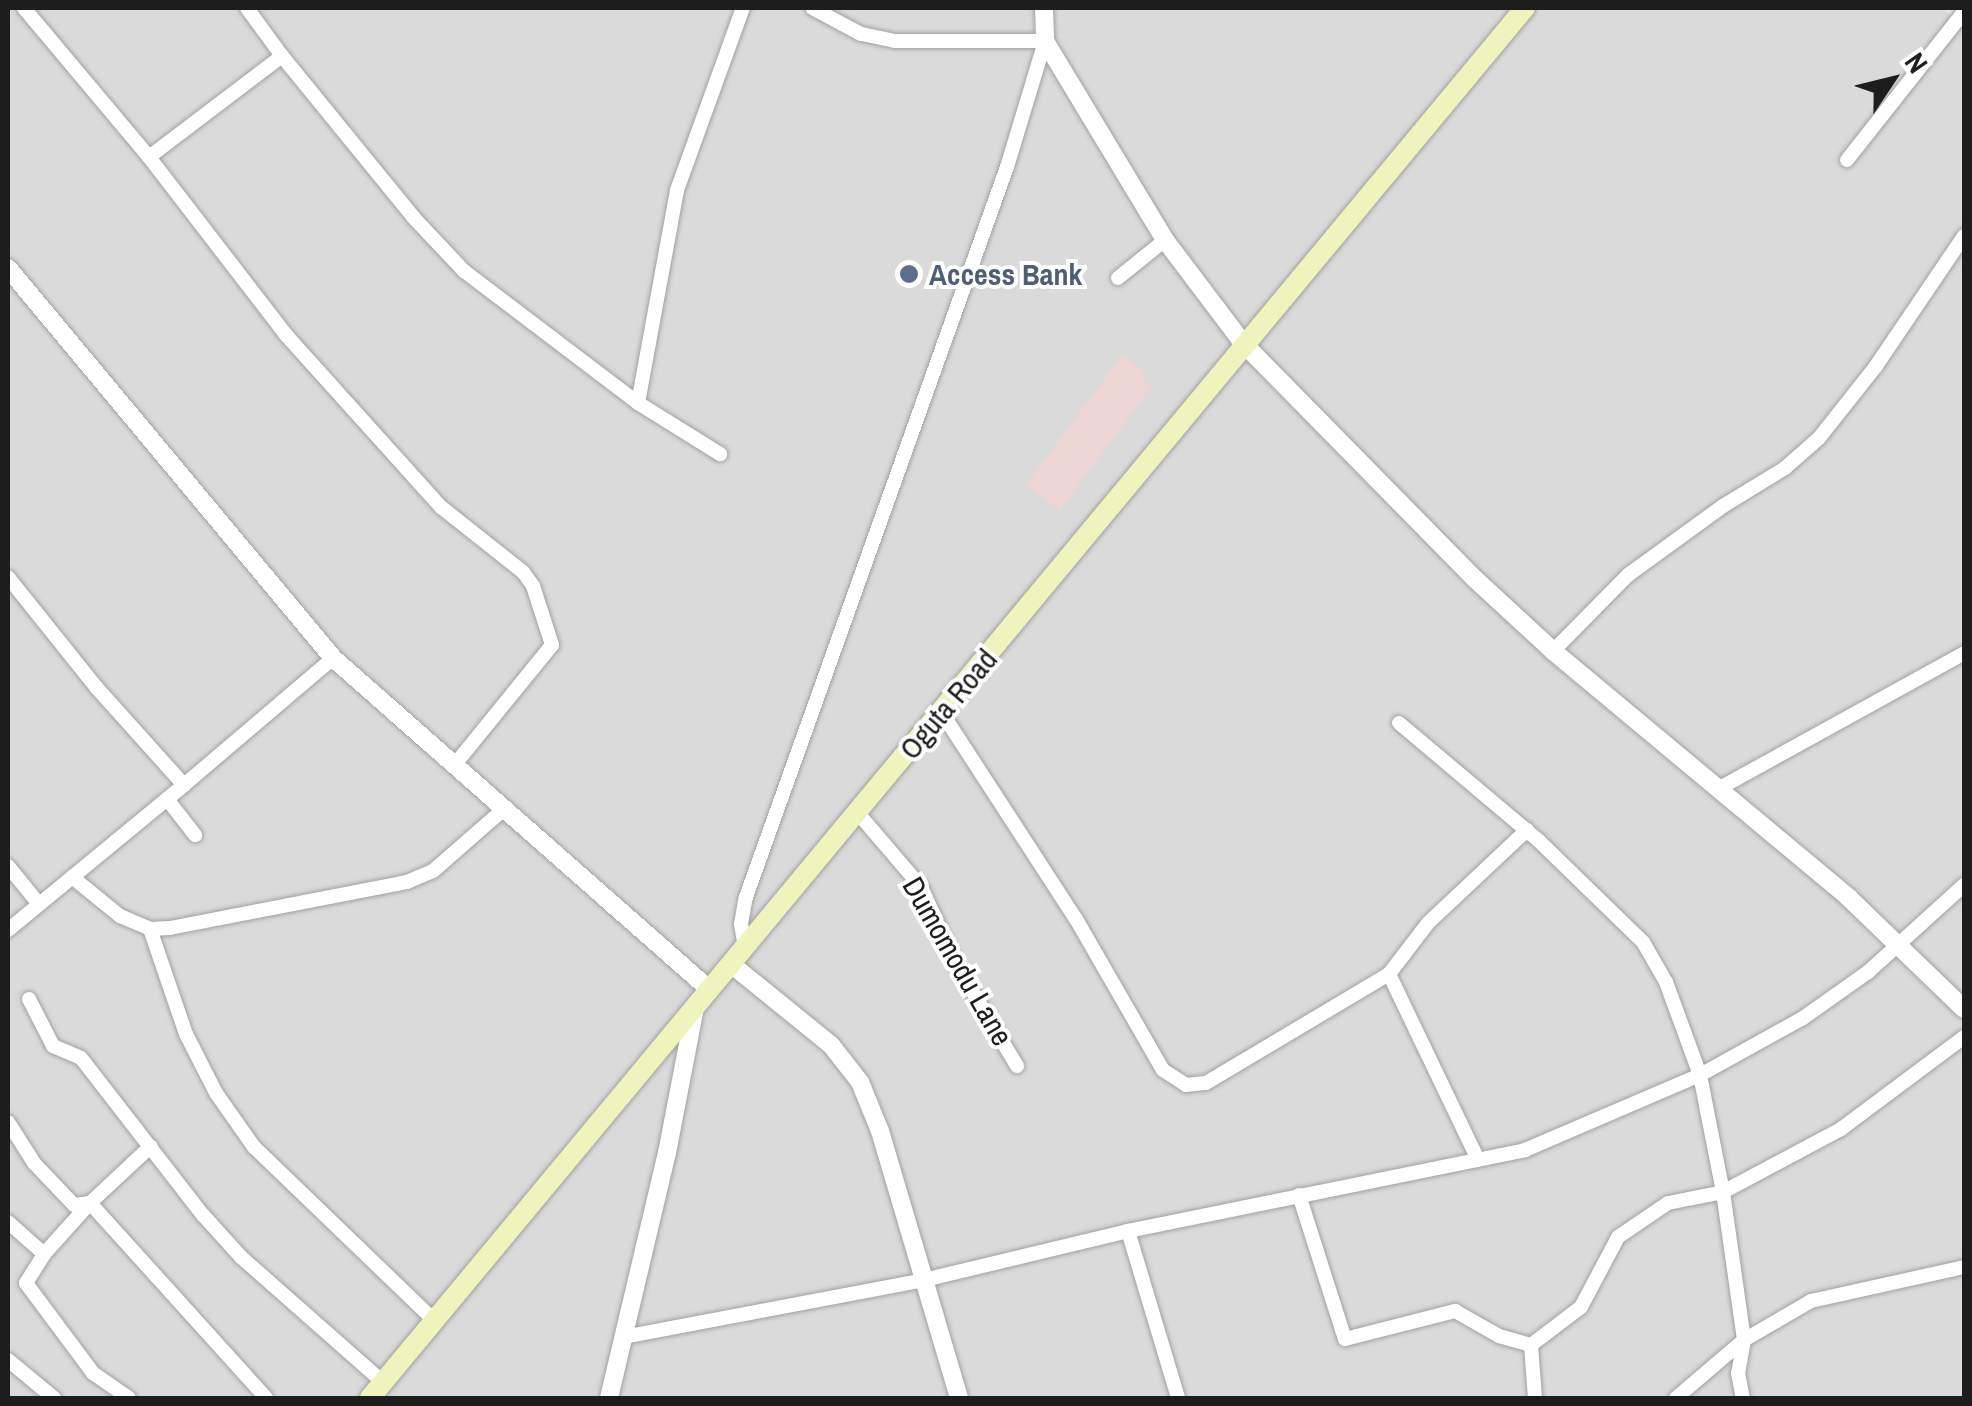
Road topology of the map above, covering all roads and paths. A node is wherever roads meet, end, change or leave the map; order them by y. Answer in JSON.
{"nodes":[{"id":1,"x":24,"y":8,"type":"edge"},
{"id":2,"x":247,"y":8,"type":"edge"},
{"id":3,"x":743,"y":8,"type":"edge"},
{"id":4,"x":812,"y":8,"type":"edge"},
{"id":5,"x":1044,"y":8,"type":"edge"},
{"id":6,"x":1525,"y":8,"type":"edge"},
{"id":7,"x":1964,"y":12,"type":"edge"},
{"id":8,"x":1045,"y":41,"type":"junction"},
{"id":9,"x":282,"y":56,"type":"junction"},
{"id":10,"x":149,"y":156,"type":"junction"},
{"id":11,"x":1847,"y":160,"type":"dead end"},
{"id":12,"x":1964,"y":236,"type":"edge"},
{"id":13,"x":1165,"y":240,"type":"junction"},
{"id":14,"x":8,"y":268,"type":"edge"},
{"id":15,"x":1118,"y":278,"type":"dead end"},
{"id":16,"x":1243,"y":343,"type":"junction"},
{"id":17,"x":638,"y":402,"type":"junction"},
{"id":18,"x":720,"y":454,"type":"dead end"},
{"id":19,"x":8,"y":577,"type":"edge"},
{"id":20,"x":1553,"y":651,"type":"junction"},
{"id":21,"x":1964,"y":654,"type":"edge"},
{"id":22,"x":334,"y":658,"type":"junction"},
{"id":23,"x":942,"y":714,"type":"junction"},
{"id":24,"x":1399,"y":723,"type":"dead end"},
{"id":25,"x":456,"y":763,"type":"junction"},
{"id":26,"x":184,"y":785,"type":"junction"},
{"id":27,"x":1718,"y":788,"type":"junction"},
{"id":28,"x":167,"y":798,"type":"junction"},
{"id":29,"x":505,"y":808,"type":"junction"},
{"id":30,"x":857,"y":812,"type":"junction"},
{"id":31,"x":1527,"y":830,"type":"junction"},
{"id":32,"x":194,"y":835,"type":"dead end"},
{"id":33,"x":8,"y":866,"type":"edge"},
{"id":34,"x":72,"y":877,"type":"junction"},
{"id":35,"x":1964,"y":885,"type":"edge"},
{"id":36,"x":39,"y":904,"type":"junction"},
{"id":37,"x":150,"y":929,"type":"junction"},
{"id":38,"x":8,"y":930,"type":"edge"},
{"id":39,"x":1899,"y":944,"type":"junction"},
{"id":40,"x":738,"y":956,"type":"junction"},
{"id":41,"x":1389,"y":974,"type":"junction"},
{"id":42,"x":710,"y":990,"type":"junction"},
{"id":43,"x":29,"y":999,"type":"dead end"},
{"id":44,"x":695,"y":1008,"type":"junction"},
{"id":45,"x":1964,"y":1008,"type":"edge"},
{"id":46,"x":1964,"y":1037,"type":"edge"},
{"id":47,"x":1017,"y":1066,"type":"dead end"},
{"id":48,"x":1700,"y":1075,"type":"junction"},
{"id":49,"x":8,"y":1122,"type":"edge"},
{"id":50,"x":151,"y":1146,"type":"junction"},
{"id":51,"x":1478,"y":1160,"type":"junction"},
{"id":52,"x":1723,"y":1192,"type":"junction"},
{"id":53,"x":1298,"y":1195,"type":"junction"},
{"id":54,"x":90,"y":1203,"type":"junction"},
{"id":55,"x":8,"y":1222,"type":"edge"},
{"id":56,"x":1128,"y":1231,"type":"junction"},
{"id":57,"x":44,"y":1254,"type":"junction"},
{"id":58,"x":1964,"y":1268,"type":"edge"},
{"id":59,"x":924,"y":1280,"type":"junction"},
{"id":60,"x":434,"y":1320,"type":"junction"},
{"id":61,"x":623,"y":1336,"type":"junction"},
{"id":62,"x":1744,"y":1340,"type":"junction"},
{"id":63,"x":1531,"y":1345,"type":"junction"},
{"id":64,"x":8,"y":1360,"type":"edge"},
{"id":65,"x":376,"y":1390,"type":"edge"},
{"id":66,"x":54,"y":1398,"type":"edge"},
{"id":67,"x":128,"y":1398,"type":"edge"},
{"id":68,"x":266,"y":1398,"type":"edge"},
{"id":69,"x":609,"y":1398,"type":"edge"},
{"id":70,"x":959,"y":1398,"type":"edge"},
{"id":71,"x":1178,"y":1398,"type":"edge"},
{"id":72,"x":1535,"y":1398,"type":"edge"},
{"id":73,"x":1676,"y":1398,"type":"edge"},
{"id":74,"x":1743,"y":1398,"type":"edge"}],
"edges":[{"from":1,"to":10,"type":"street"},
{"from":2,"to":9,"type":"street"},
{"from":3,"to":17,"type":"street"},
{"from":4,"to":8,"type":"street"},
{"from":5,"to":8,"type":"street"},
{"from":6,"to":16,"type":"main road","name":"Oguta Road"},
{"from":7,"to":11,"type":"street"},
{"from":8,"to":13,"type":"street"},
{"from":8,"to":40,"type":"street"},
{"from":9,"to":10,"type":"street"},
{"from":9,"to":17,"type":"street"},
{"from":10,"to":25,"type":"street"},
{"from":12,"to":20,"type":"street"},
{"from":13,"to":15,"type":"street"},
{"from":13,"to":16,"type":"street"},
{"from":14,"to":22,"type":"street"},
{"from":16,"to":20,"type":"street"},
{"from":16,"to":23,"type":"main road","name":"Oguta Road"},
{"from":17,"to":18,"type":"street"},
{"from":19,"to":26,"type":"street"},
{"from":20,"to":27,"type":"street"},
{"from":21,"to":27,"type":"street"},
{"from":22,"to":25,"type":"street"},
{"from":22,"to":26,"type":"street"},
{"from":23,"to":30,"type":"main road","name":"Oguta Road"},
{"from":23,"to":41,"type":"street"},
{"from":24,"to":31,"type":"street"},
{"from":25,"to":29,"type":"street"},
{"from":26,"to":28,"type":"street"},
{"from":27,"to":39,"type":"street"},
{"from":28,"to":32,"type":"street"},
{"from":28,"to":34,"type":"street"},
{"from":29,"to":37,"type":"street"},
{"from":29,"to":42,"type":"street"},
{"from":30,"to":40,"type":"main road","name":"Oguta Road"},
{"from":30,"to":47,"type":"street","name":"Dumomodu Lane"},
{"from":31,"to":41,"type":"street"},
{"from":31,"to":48,"type":"street"},
{"from":33,"to":36,"type":"street"},
{"from":34,"to":36,"type":"street"},
{"from":34,"to":37,"type":"street"},
{"from":35,"to":39,"type":"street"},
{"from":36,"to":38,"type":"street"},
{"from":37,"to":60,"type":"street"},
{"from":39,"to":45,"type":"street"},
{"from":39,"to":48,"type":"street"},
{"from":40,"to":42,"type":"main road","name":"Oguta Road"},
{"from":40,"to":59,"type":"street"},
{"from":41,"to":51,"type":"street"},
{"from":42,"to":44,"type":"main road","name":"Oguta Road"},
{"from":43,"to":50,"type":"street"},
{"from":44,"to":60,"type":"main road","name":"Oguta Road"},
{"from":44,"to":61,"type":"street"},
{"from":46,"to":52,"type":"street"},
{"from":48,"to":51,"type":"street"},
{"from":48,"to":52,"type":"street"},
{"from":49,"to":54,"type":"street"},
{"from":50,"to":54,"type":"street"},
{"from":50,"to":65,"type":"street"},
{"from":51,"to":53,"type":"street"},
{"from":52,"to":62,"type":"street"},
{"from":52,"to":63,"type":"street"},
{"from":53,"to":56,"type":"street"},
{"from":53,"to":63,"type":"street"},
{"from":54,"to":57,"type":"street"},
{"from":54,"to":68,"type":"street"},
{"from":55,"to":57,"type":"street"},
{"from":56,"to":59,"type":"street"},
{"from":56,"to":71,"type":"street"},
{"from":57,"to":67,"type":"street"},
{"from":58,"to":62,"type":"street"},
{"from":59,"to":61,"type":"street"},
{"from":59,"to":70,"type":"street"},
{"from":60,"to":65,"type":"main road","name":"Oguta Road"},
{"from":61,"to":69,"type":"street"},
{"from":62,"to":73,"type":"street"},
{"from":62,"to":74,"type":"street"},
{"from":63,"to":72,"type":"street"},
{"from":64,"to":66,"type":"street"}]}
